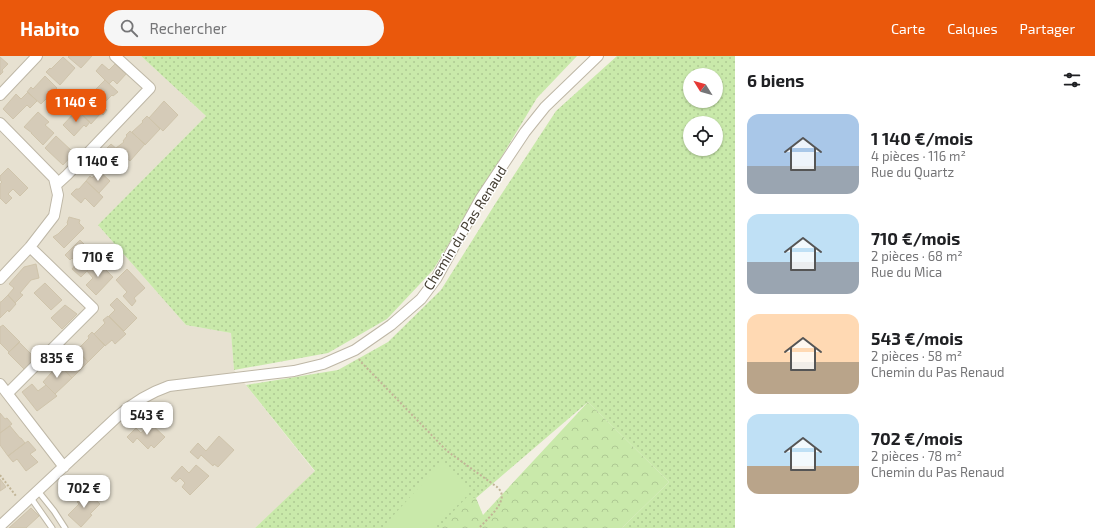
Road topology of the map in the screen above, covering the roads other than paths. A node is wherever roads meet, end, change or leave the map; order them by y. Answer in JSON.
{"nodes":[{"id":1,"x":37,"y":56,"type":"edge"},
{"id":2,"x":115,"y":56,"type":"edge"},
{"id":3,"x":598,"y":56,"type":"edge"},
{"id":4,"x":0,"y":95,"type":"edge"},
{"id":5,"x":0,"y":123,"type":"edge"},
{"id":6,"x":56,"y":185,"type":"junction"},
{"id":7,"x":30,"y":248,"type":"junction"},
{"id":8,"x":0,"y":280,"type":"edge"},
{"id":9,"x":0,"y":384,"type":"edge"},
{"id":10,"x":8,"y":394,"type":"junction"},
{"id":11,"x":64,"y":467,"type":"junction"},
{"id":12,"x":31,"y":498,"type":"junction"},
{"id":13,"x":0,"y":526,"type":"edge"},
{"id":14,"x":52,"y":528,"type":"edge"},
{"id":15,"x":65,"y":528,"type":"edge"}],
"edges":[{"from":1,"to":4,"type":"street"},
{"from":2,"to":6,"type":"street"},
{"from":3,"to":11,"type":"street","name":"Chemin du Pas Renaud"},
{"from":5,"to":6,"type":"street"},
{"from":6,"to":7,"type":"street"},
{"from":7,"to":8,"type":"street"},
{"from":7,"to":10,"type":"street"},
{"from":9,"to":10,"type":"street"},
{"from":10,"to":11,"type":"street"},
{"from":11,"to":12,"type":"street","name":"Chemin du Pas Renaud"},
{"from":12,"to":13,"type":"street","name":"Chemin du Pas Renaud"},
{"from":12,"to":14,"type":"lane"},
{"from":12,"to":15,"type":"lane"}]}
